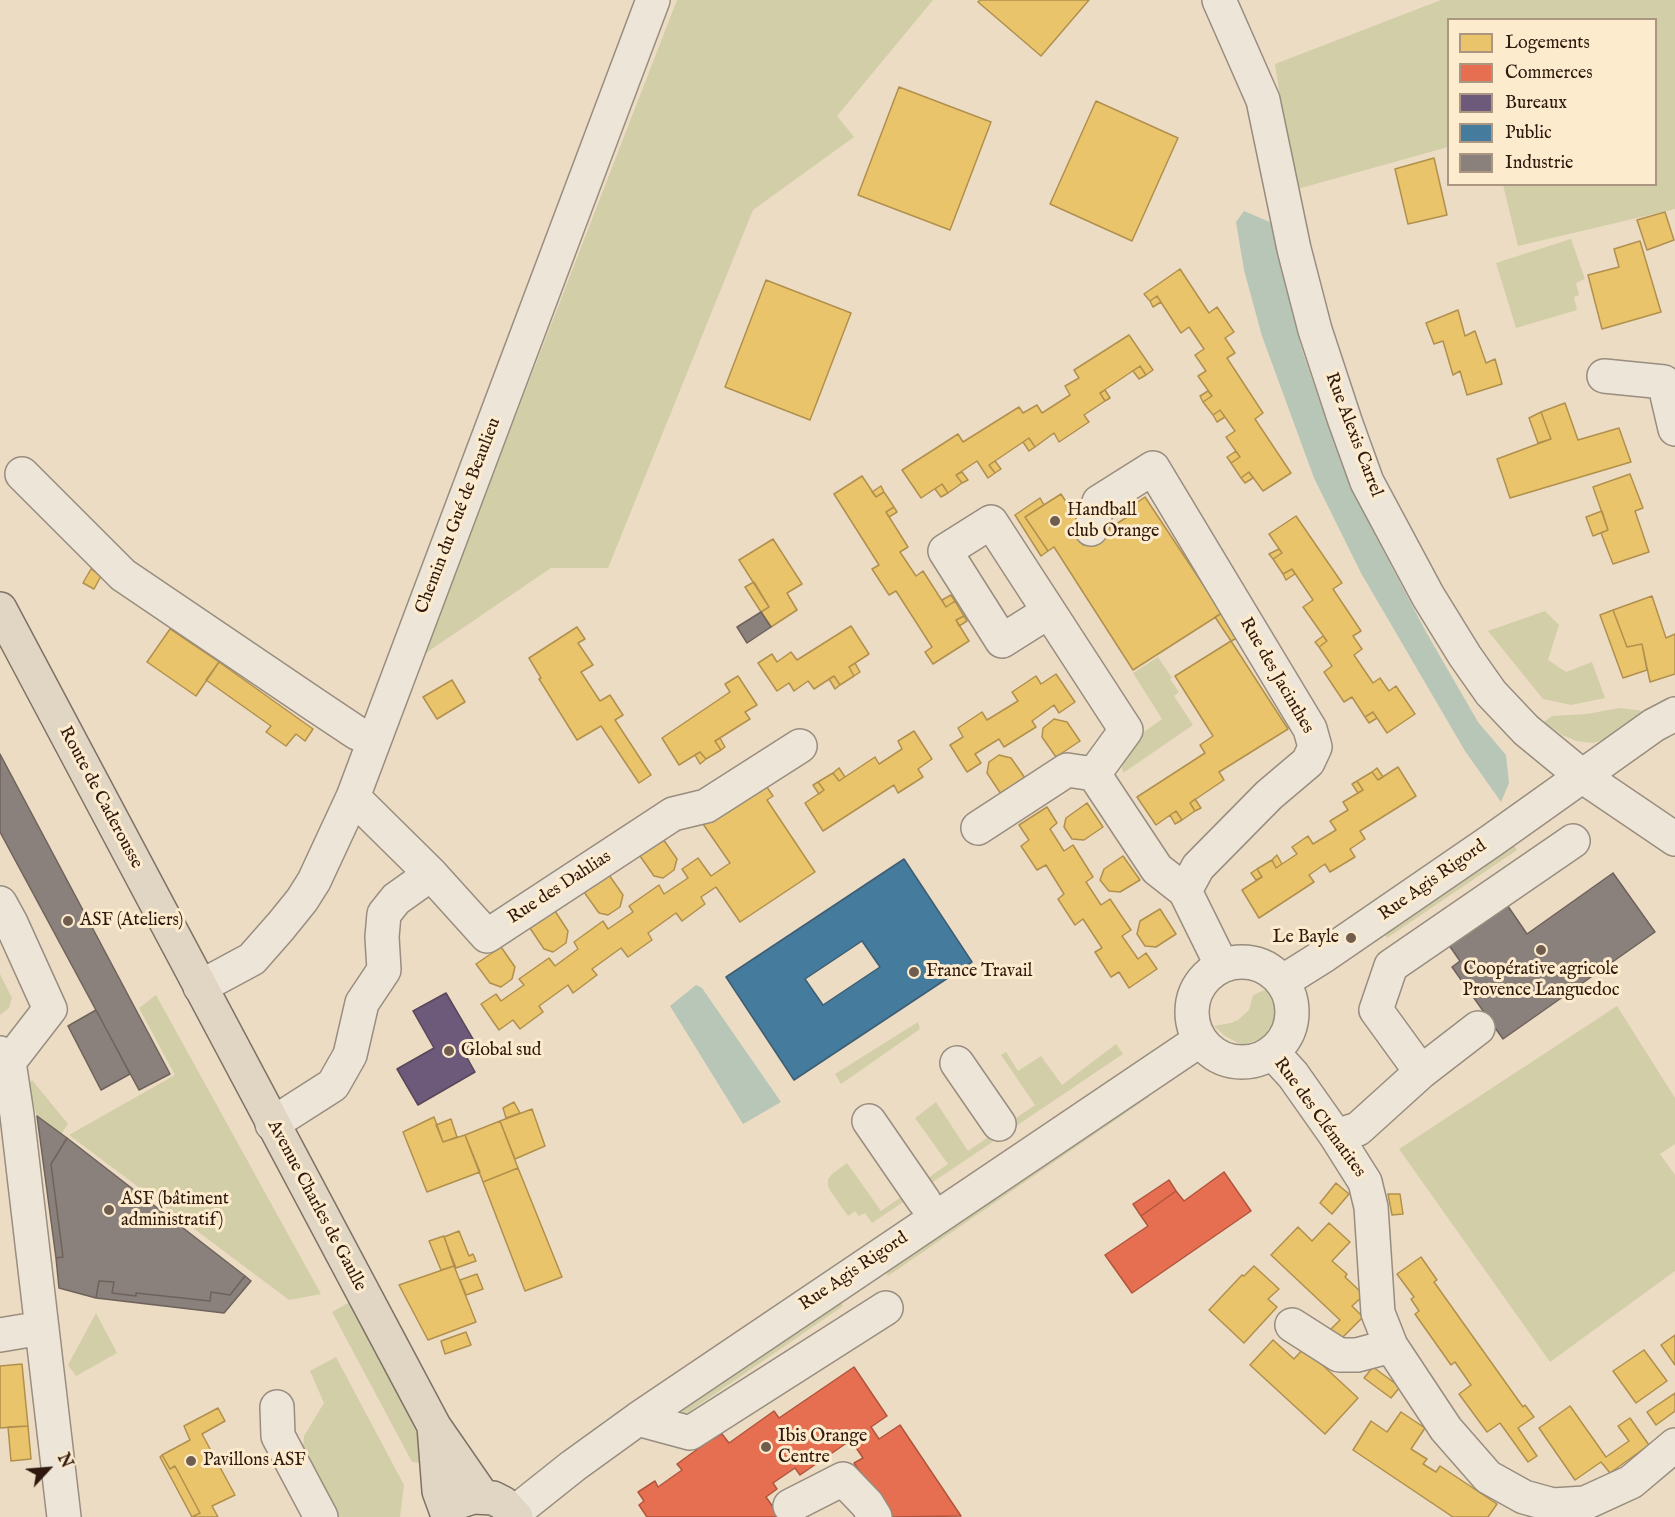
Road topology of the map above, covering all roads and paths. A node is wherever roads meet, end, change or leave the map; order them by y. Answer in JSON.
{"nodes":[{"id":1,"x":653,"y":0,"type":"edge"},
{"id":2,"x":1219,"y":0,"type":"edge"},
{"id":3,"x":1604,"y":376,"type":"dead end"},
{"id":4,"x":1675,"y":429,"type":"edge"},
{"id":5,"x":22,"y":474,"type":"dead end"},
{"id":6,"x":1091,"y":529,"type":"dead end"},
{"id":7,"x":0,"y":609,"type":"edge"},
{"id":8,"x":1048,"y":612,"type":"junction"},
{"id":9,"x":1675,"y":714,"type":"edge"},
{"id":10,"x":373,"y":740,"type":"junction"},
{"id":11,"x":800,"y":746,"type":"dead end"},
{"id":12,"x":1094,"y":774,"type":"junction"},
{"id":13,"x":1582,"y":776,"type":"junction"},
{"id":14,"x":353,"y":797,"type":"junction"},
{"id":15,"x":978,"y":828,"type":"dead end"},
{"id":16,"x":1675,"y":839,"type":"edge"},
{"id":17,"x":1573,"y":841,"type":"dead end"},
{"id":18,"x":431,"y":874,"type":"junction"},
{"id":19,"x":1185,"y":891,"type":"junction"},
{"id":20,"x":0,"y":903,"type":"edge"},
{"id":21,"x":1222,"y":966,"type":"junction"},
{"id":22,"x":1282,"y":982,"type":"junction"},
{"id":23,"x":200,"y":987,"type":"junction"},
{"id":24,"x":1478,"y":1029,"type":"dead end"},
{"id":25,"x":1200,"y":1040,"type":"junction"},
{"id":26,"x":1272,"y":1052,"type":"junction"},
{"id":27,"x":5,"y":1058,"type":"edge"},
{"id":28,"x":957,"y":1063,"type":"dead end"},
{"id":29,"x":1421,"y":1072,"type":"junction"},
{"id":30,"x":869,"y":1121,"type":"dead end"},
{"id":31,"x":272,"y":1124,"type":"junction"},
{"id":32,"x":999,"y":1124,"type":"dead end"},
{"id":33,"x":1336,"y":1136,"type":"junction"},
{"id":34,"x":924,"y":1201,"type":"dead end"},
{"id":35,"x":886,"y":1308,"type":"dead end"},
{"id":36,"x":1292,"y":1325,"type":"dead end"},
{"id":37,"x":42,"y":1328,"type":"junction"},
{"id":38,"x":0,"y":1335,"type":"edge"},
{"id":39,"x":1391,"y":1346,"type":"junction"},
{"id":40,"x":277,"y":1407,"type":"dead end"},
{"id":41,"x":638,"y":1419,"type":"junction"},
{"id":42,"x":434,"y":1426,"type":"junction"},
{"id":43,"x":1675,"y":1445,"type":"edge"},
{"id":44,"x":483,"y":1497,"type":"junction"},
{"id":45,"x":790,"y":1506,"type":"dead end"},
{"id":46,"x":446,"y":1515,"type":"edge"},
{"id":47,"x":515,"y":1515,"type":"edge"},
{"id":48,"x":64,"y":1517,"type":"edge"},
{"id":49,"x":321,"y":1517,"type":"edge"},
{"id":50,"x":875,"y":1517,"type":"edge"}],
"edges":[{"from":1,"to":10,"type":"street","name":"Chemin du Gué de Beaulieu"},
{"from":2,"to":13,"type":"street","name":"Rue Alexis Carrel"},
{"from":3,"to":4,"type":"street"},
{"from":5,"to":10,"type":"street"},
{"from":6,"to":19,"type":"street","name":"Rue des Jacinthes"},
{"from":7,"to":23,"type":"main road","name":"Route de Caderousse"},
{"from":8,"to":8,"type":"street"},
{"from":8,"to":12,"type":"street"},
{"from":9,"to":13,"type":"street","name":"Rue Agis Rigord"},
{"from":10,"to":14,"type":"street","name":"Chemin du Gué de Beaulieu"},
{"from":11,"to":18,"type":"street","name":"Rue des Dahlias"},
{"from":12,"to":15,"type":"street"},
{"from":12,"to":19,"type":"street"},
{"from":13,"to":16,"type":"street","name":"Rue Alexis Carrel"},
{"from":13,"to":22,"type":"street","name":"Rue Agis Rigord"},
{"from":14,"to":18,"type":"street","name":"Rue des Dahlias"},
{"from":14,"to":23,"type":"street","name":"Chemin du Gué de Beaulieu"},
{"from":17,"to":29,"type":"street"},
{"from":18,"to":31,"type":"street"},
{"from":19,"to":21,"type":"street"},
{"from":20,"to":27,"type":"street"},
{"from":21,"to":22,"type":"street"},
{"from":21,"to":25,"type":"street"},
{"from":22,"to":26,"type":"street"},
{"from":23,"to":31,"type":"main road","name":"Avenue Charles de Gaulle"},
{"from":24,"to":29,"type":"street"},
{"from":25,"to":26,"type":"street"},
{"from":25,"to":41,"type":"street","name":"Rue Agis Rigord"},
{"from":26,"to":33,"type":"street","name":"Rue des Clématites"},
{"from":27,"to":37,"type":"street"},
{"from":28,"to":32,"type":"street"},
{"from":29,"to":33,"type":"street"},
{"from":30,"to":34,"type":"street"},
{"from":31,"to":42,"type":"main road","name":"Avenue Charles de Gaulle"},
{"from":33,"to":39,"type":"street","name":"Rue des Clématites"},
{"from":35,"to":41,"type":"street"},
{"from":36,"to":39,"type":"street"},
{"from":37,"to":38,"type":"street"},
{"from":37,"to":48,"type":"street"},
{"from":39,"to":43,"type":"street","name":"Rue des Clématites"},
{"from":40,"to":49,"type":"street"},
{"from":41,"to":47,"type":"street","name":"Rue Agis Rigord"},
{"from":42,"to":44,"type":"main road","name":"Avenue Charles de Gaulle"},
{"from":42,"to":46,"type":"main road","name":"Avenue Charles de Gaulle"},
{"from":44,"to":46,"type":"main road","name":"Avenue Charles de Gaulle"},
{"from":44,"to":47,"type":"main road"},
{"from":45,"to":50,"type":"street"}]}
